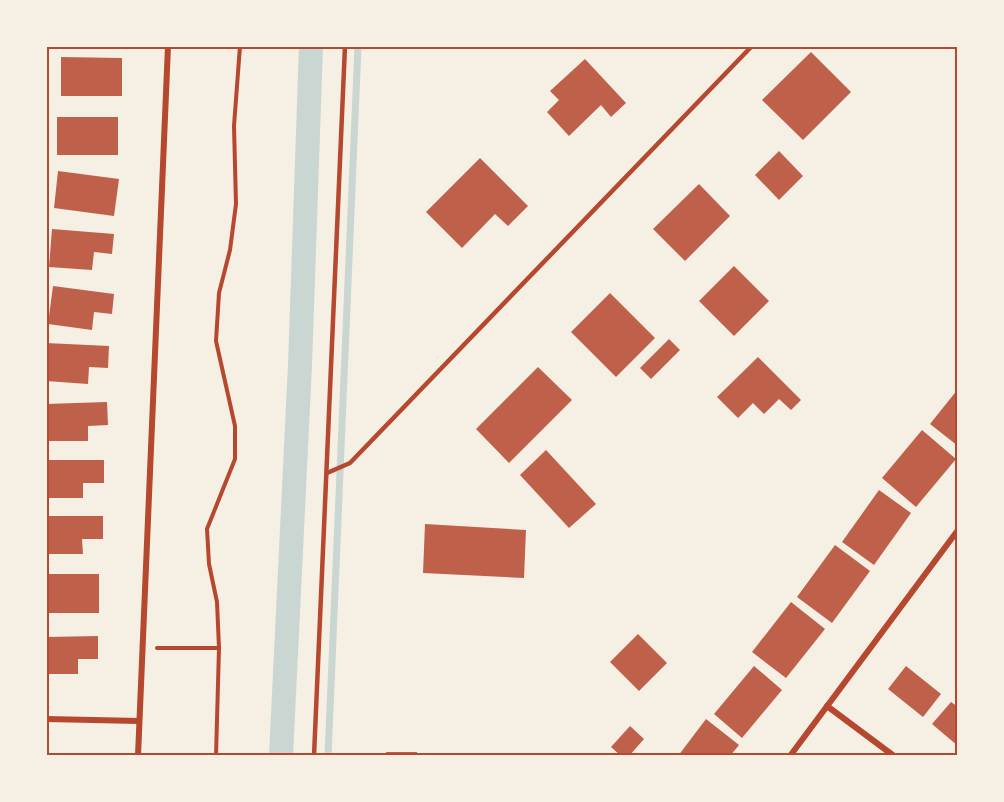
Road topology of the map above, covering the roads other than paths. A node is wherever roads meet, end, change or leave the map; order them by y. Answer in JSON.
{"nodes":[{"id":1,"x":168,"y":46,"type":"edge"},
{"id":2,"x":345,"y":46,"type":"edge"},
{"id":3,"x":752,"y":46,"type":"edge"},
{"id":4,"x":327,"y":473,"type":"junction"},
{"id":5,"x":957,"y":530,"type":"edge"},
{"id":6,"x":827,"y":706,"type":"junction"},
{"id":7,"x":46,"y":719,"type":"edge"},
{"id":8,"x":139,"y":722,"type":"junction"},
{"id":9,"x":138,"y":756,"type":"edge"},
{"id":10,"x":314,"y":756,"type":"edge"},
{"id":11,"x":790,"y":756,"type":"edge"},
{"id":12,"x":894,"y":756,"type":"edge"}],
"edges":[{"from":1,"to":8,"type":"street"},
{"from":2,"to":4,"type":"lane"},
{"from":3,"to":4,"type":"lane"},
{"from":4,"to":10,"type":"lane"},
{"from":5,"to":6,"type":"street"},
{"from":6,"to":11,"type":"street"},
{"from":6,"to":12,"type":"street"},
{"from":7,"to":8,"type":"street"},
{"from":8,"to":9,"type":"street"}]}
